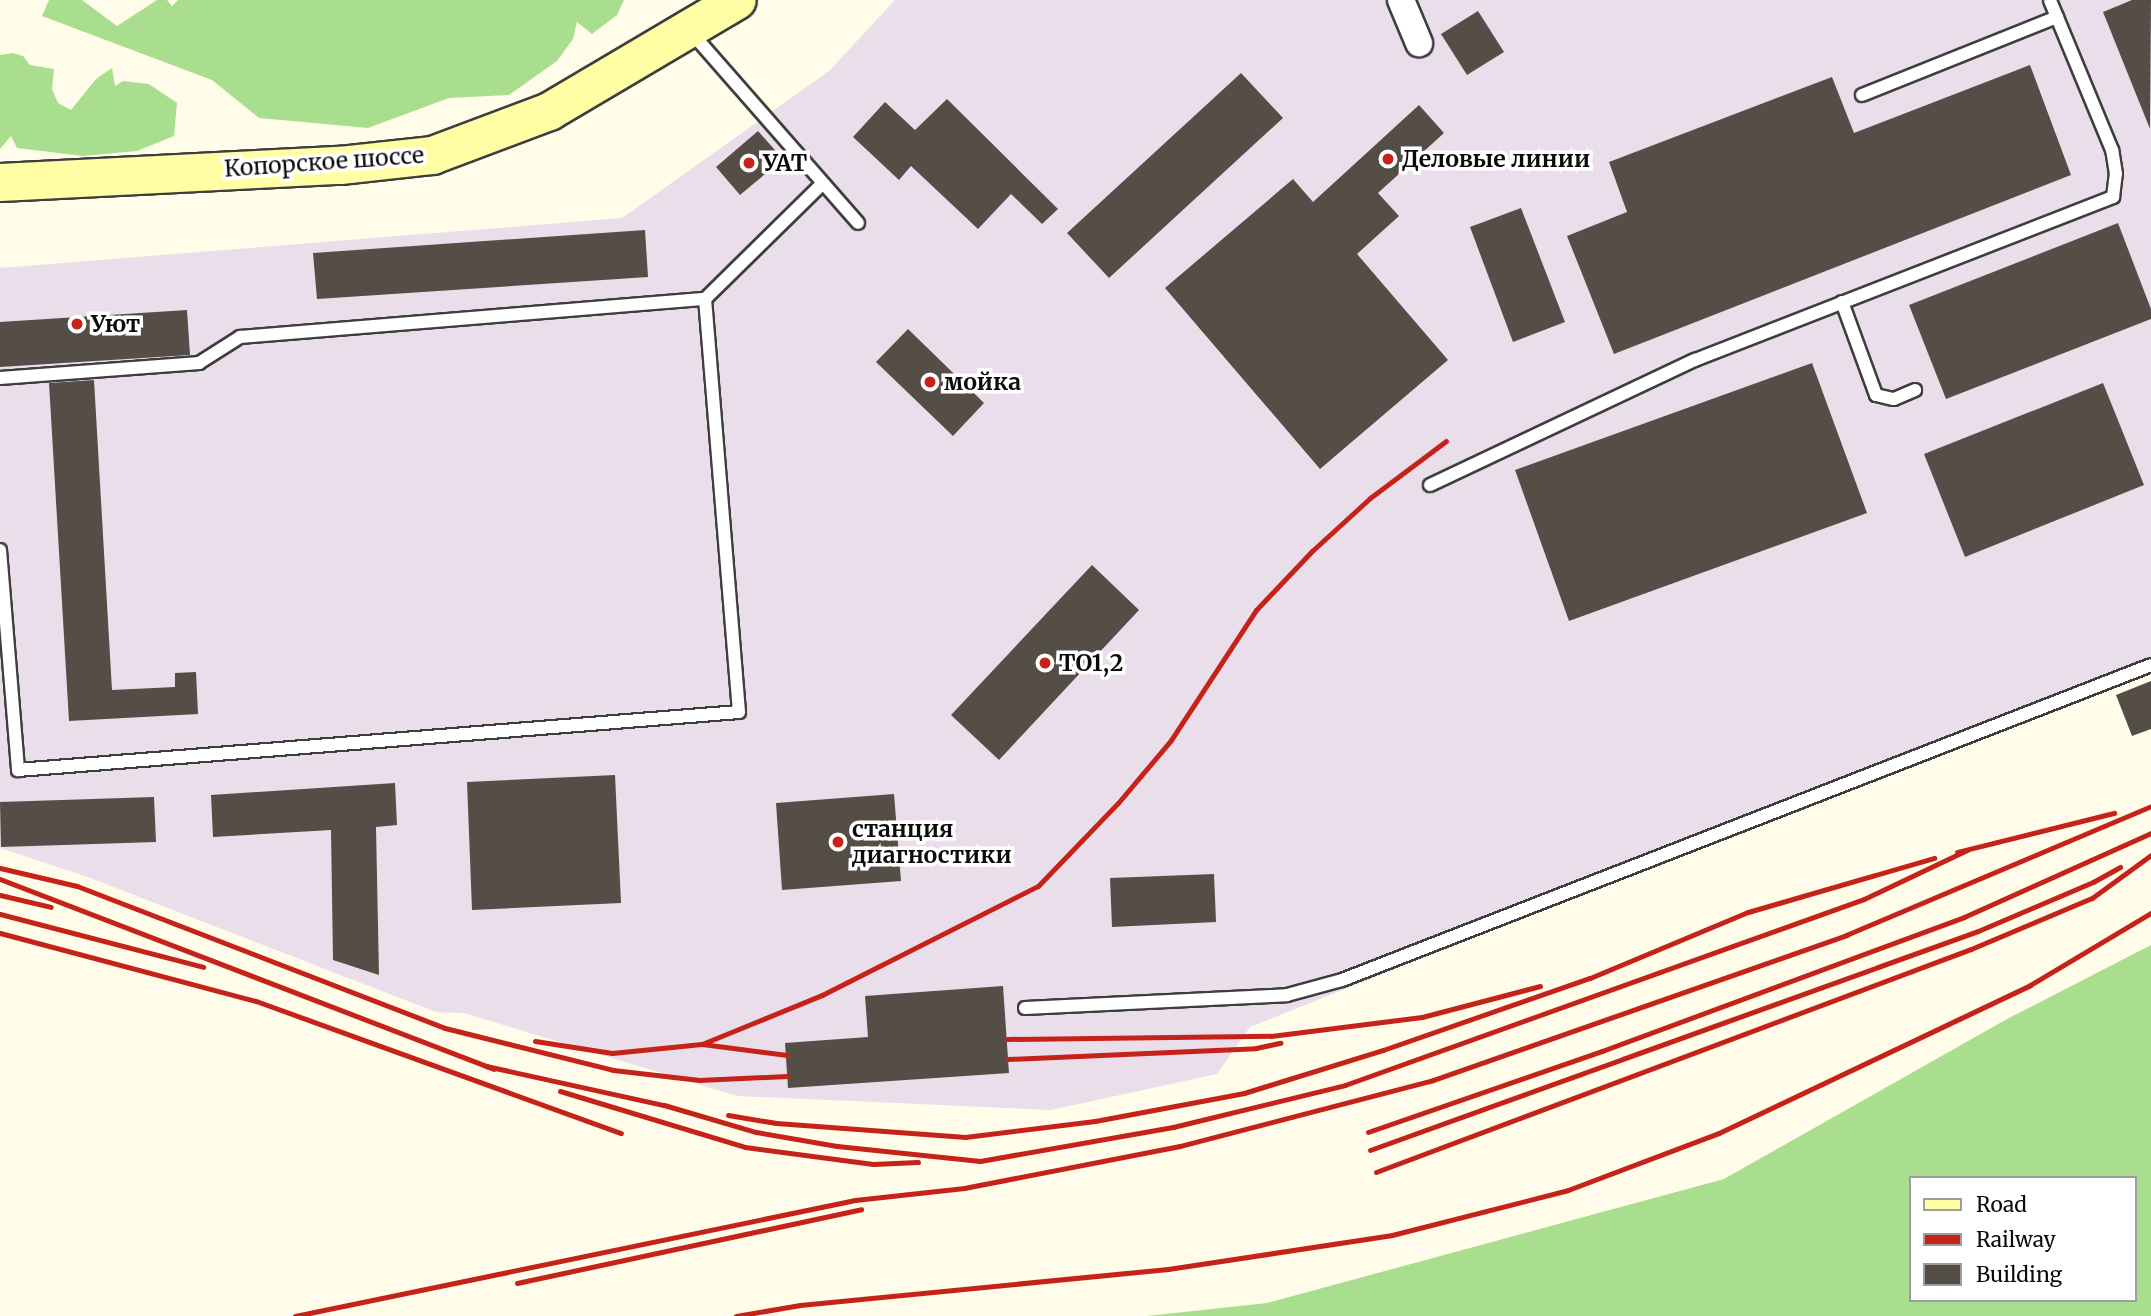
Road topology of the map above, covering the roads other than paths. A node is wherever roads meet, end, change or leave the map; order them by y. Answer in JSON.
{"nodes":[{"id":1,"x":737,"y":0,"type":"edge"},
{"id":2,"x":1401,"y":0,"type":"edge"},
{"id":3,"x":2050,"y":0,"type":"edge"},
{"id":4,"x":2057,"y":17,"type":"junction"},
{"id":5,"x":689,"y":30,"type":"junction"},
{"id":6,"x":1419,"y":43,"type":"dead end"},
{"id":7,"x":1862,"y":95,"type":"dead end"},
{"id":8,"x":0,"y":181,"type":"edge"},
{"id":9,"x":823,"y":183,"type":"junction"},
{"id":10,"x":858,"y":223,"type":"dead end"},
{"id":11,"x":705,"y":299,"type":"junction"},
{"id":12,"x":1842,"y":302,"type":"junction"},
{"id":13,"x":0,"y":378,"type":"edge"},
{"id":14,"x":1915,"y":390,"type":"dead end"},
{"id":15,"x":1430,"y":485,"type":"dead end"},
{"id":16,"x":0,"y":550,"type":"edge"},
{"id":17,"x":2151,"y":665,"type":"edge"},
{"id":18,"x":1025,"y":1008,"type":"dead end"}],
"edges":[{"from":1,"to":5,"type":"main road","name":"Копорское шоссе"},
{"from":2,"to":6,"type":"street"},
{"from":3,"to":4,"type":"lane"},
{"from":4,"to":7,"type":"lane"},
{"from":4,"to":12,"type":"lane"},
{"from":5,"to":8,"type":"main road","name":"Копорское шоссе"},
{"from":5,"to":9,"type":"lane"},
{"from":9,"to":10,"type":"lane"},
{"from":9,"to":11,"type":"lane"},
{"from":11,"to":13,"type":"lane"},
{"from":11,"to":16,"type":"lane"},
{"from":12,"to":14,"type":"lane"},
{"from":12,"to":15,"type":"lane"},
{"from":17,"to":18,"type":"lane"}]}
